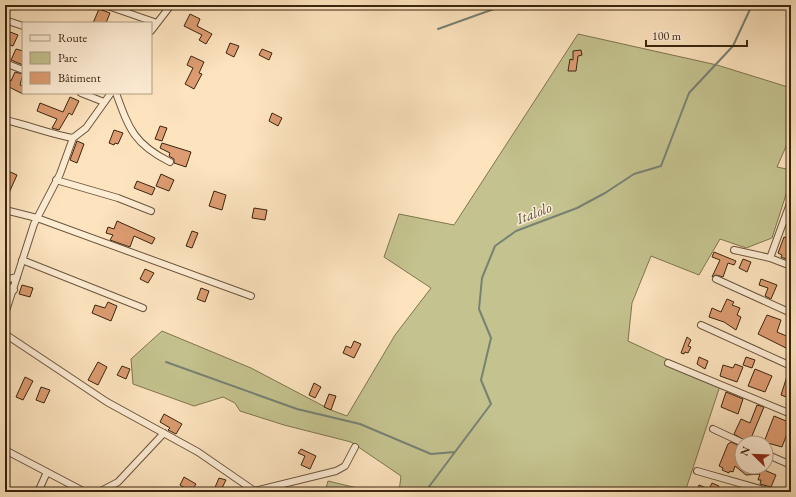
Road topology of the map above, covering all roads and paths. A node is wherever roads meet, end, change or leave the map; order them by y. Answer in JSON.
{"nodes":[{"id":1,"x":105,"y":5,"type":"edge"},
{"id":2,"x":171,"y":5,"type":"edge"},
{"id":3,"x":5,"y":20,"type":"edge"},
{"id":4,"x":157,"y":23,"type":"junction"},
{"id":5,"x":22,"y":26,"type":"edge"},
{"id":6,"x":152,"y":29,"type":"edge"},
{"id":7,"x":5,"y":63,"type":"edge"},
{"id":8,"x":22,"y":70,"type":"edge"},
{"id":9,"x":84,"y":94,"type":"edge"},
{"id":10,"x":110,"y":94,"type":"edge"},
{"id":11,"x":116,"y":94,"type":"edge"},
{"id":12,"x":104,"y":102,"type":"junction"},
{"id":13,"x":5,"y":120,"type":"edge"},
{"id":14,"x":73,"y":138,"type":"junction"},
{"id":15,"x":170,"y":162,"type":"dead end"},
{"id":16,"x":56,"y":180,"type":"junction"},
{"id":17,"x":791,"y":201,"type":"edge"},
{"id":18,"x":5,"y":210,"type":"edge"},
{"id":19,"x":151,"y":211,"type":"dead end"},
{"id":20,"x":37,"y":218,"type":"junction"},
{"id":21,"x":734,"y":250,"type":"dead end"},
{"id":22,"x":770,"y":258,"type":"junction"},
{"id":23,"x":22,"y":260,"type":"junction"},
{"id":24,"x":791,"y":266,"type":"edge"},
{"id":25,"x":17,"y":277,"type":"junction"},
{"id":26,"x":716,"y":279,"type":"dead end"},
{"id":27,"x":5,"y":280,"type":"edge"},
{"id":28,"x":5,"y":285,"type":"edge"},
{"id":29,"x":14,"y":290,"type":"junction"},
{"id":30,"x":251,"y":296,"type":"dead end"},
{"id":31,"x":143,"y":308,"type":"dead end"},
{"id":32,"x":5,"y":314,"type":"edge"},
{"id":33,"x":791,"y":314,"type":"edge"},
{"id":34,"x":701,"y":326,"type":"dead end"},
{"id":35,"x":5,"y":334,"type":"edge"},
{"id":36,"x":668,"y":363,"type":"dead end"},
{"id":37,"x":791,"y":366,"type":"edge"},
{"id":38,"x":791,"y":414,"type":"edge"},
{"id":39,"x":713,"y":429,"type":"dead end"},
{"id":40,"x":164,"y":433,"type":"junction"},
{"id":41,"x":734,"y":439,"type":"edge"},
{"id":42,"x":355,"y":447,"type":"dead end"},
{"id":43,"x":5,"y":450,"type":"edge"},
{"id":44,"x":774,"y":458,"type":"edge"},
{"id":45,"x":791,"y":465,"type":"edge"},
{"id":46,"x":697,"y":471,"type":"dead end"},
{"id":47,"x":47,"y":472,"type":"junction"},
{"id":48,"x":38,"y":492,"type":"edge"},
{"id":49,"x":85,"y":492,"type":"edge"},
{"id":50,"x":99,"y":492,"type":"edge"},
{"id":51,"x":255,"y":492,"type":"edge"},
{"id":52,"x":771,"y":492,"type":"edge"}],
"edges":[{"from":1,"to":4,"type":"street"},
{"from":2,"to":4,"type":"street"},
{"from":3,"to":5,"type":"street"},
{"from":4,"to":6,"type":"street"},
{"from":7,"to":8,"type":"street"},
{"from":9,"to":12,"type":"street"},
{"from":10,"to":12,"type":"street"},
{"from":11,"to":15,"type":"street"},
{"from":12,"to":14,"type":"street"},
{"from":13,"to":14,"type":"street"},
{"from":14,"to":16,"type":"street"},
{"from":16,"to":19,"type":"street"},
{"from":16,"to":20,"type":"street"},
{"from":17,"to":22,"type":"street"},
{"from":18,"to":20,"type":"street"},
{"from":20,"to":23,"type":"street"},
{"from":20,"to":30,"type":"street"},
{"from":21,"to":22,"type":"street"},
{"from":22,"to":24,"type":"street"},
{"from":23,"to":25,"type":"street"},
{"from":23,"to":31,"type":"street"},
{"from":25,"to":27,"type":"street"},
{"from":25,"to":29,"type":"street"},
{"from":26,"to":33,"type":"street"},
{"from":28,"to":29,"type":"street"},
{"from":29,"to":32,"type":"street"},
{"from":34,"to":37,"type":"street"},
{"from":35,"to":40,"type":"street"},
{"from":36,"to":38,"type":"street"},
{"from":39,"to":41,"type":"street"},
{"from":40,"to":50,"type":"street"},
{"from":40,"to":51,"type":"street"},
{"from":42,"to":51,"type":"street"},
{"from":43,"to":47,"type":"street"},
{"from":44,"to":45,"type":"street"},
{"from":46,"to":52,"type":"street"},
{"from":47,"to":48,"type":"street"},
{"from":47,"to":49,"type":"street"}]}
